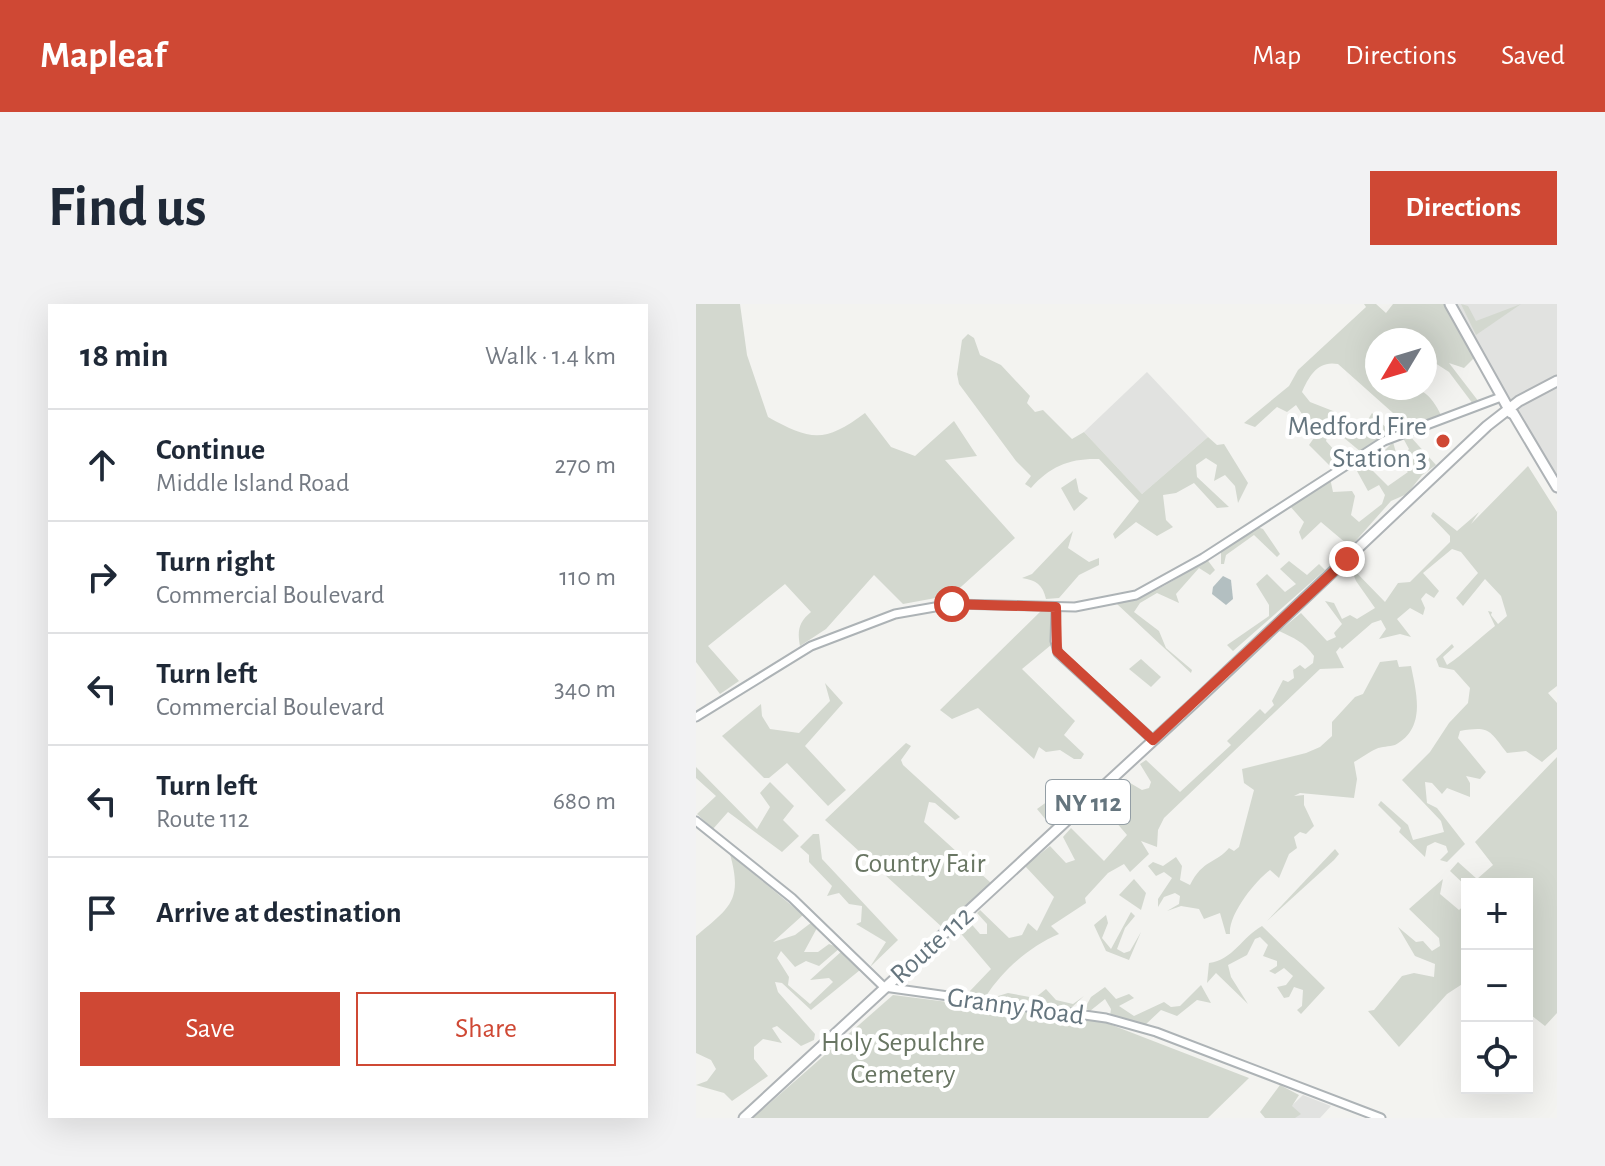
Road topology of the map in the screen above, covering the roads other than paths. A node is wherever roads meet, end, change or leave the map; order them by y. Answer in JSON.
{"nodes":[{"id":1,"x":1450,"y":304,"type":"edge"},
{"id":2,"x":1490,"y":372,"type":"junction"},
{"id":3,"x":1557,"y":381,"type":"edge"},
{"id":4,"x":1557,"y":387,"type":"edge"},
{"id":5,"x":1501,"y":397,"type":"junction"},
{"id":6,"x":1512,"y":410,"type":"junction"},
{"id":7,"x":1557,"y":487,"type":"edge"},
{"id":8,"x":1056,"y":607,"type":"junction"},
{"id":9,"x":696,"y":717,"type":"edge"},
{"id":10,"x":1153,"y":740,"type":"junction"},
{"id":11,"x":696,"y":821,"type":"edge"},
{"id":12,"x":884,"y":987,"type":"junction"},
{"id":13,"x":744,"y":1118,"type":"edge"},
{"id":14,"x":1381,"y":1118,"type":"edge"}],
"edges":[{"from":1,"to":2,"type":"main road"},
{"from":2,"to":5,"type":"main road"},
{"from":2,"to":6,"type":"main road"},
{"from":3,"to":6,"type":"main road","name":"Route 112","number":"NY 112"},
{"from":4,"to":6,"type":"main road","name":"Route 112","number":"NY 112"},
{"from":5,"to":6,"type":"main road"},
{"from":5,"to":8,"type":"street"},
{"from":6,"to":7,"type":"main road"},
{"from":6,"to":10,"type":"main road","name":"Route 112","number":"NY 112"},
{"from":8,"to":9,"type":"street"},
{"from":8,"to":10,"type":"street"},
{"from":10,"to":12,"type":"main road","name":"Route 112","number":"NY 112"},
{"from":11,"to":12,"type":"street"},
{"from":12,"to":13,"type":"main road","name":"Route 112","number":"NY 112"},
{"from":12,"to":14,"type":"street","name":"Granny Road"}]}
